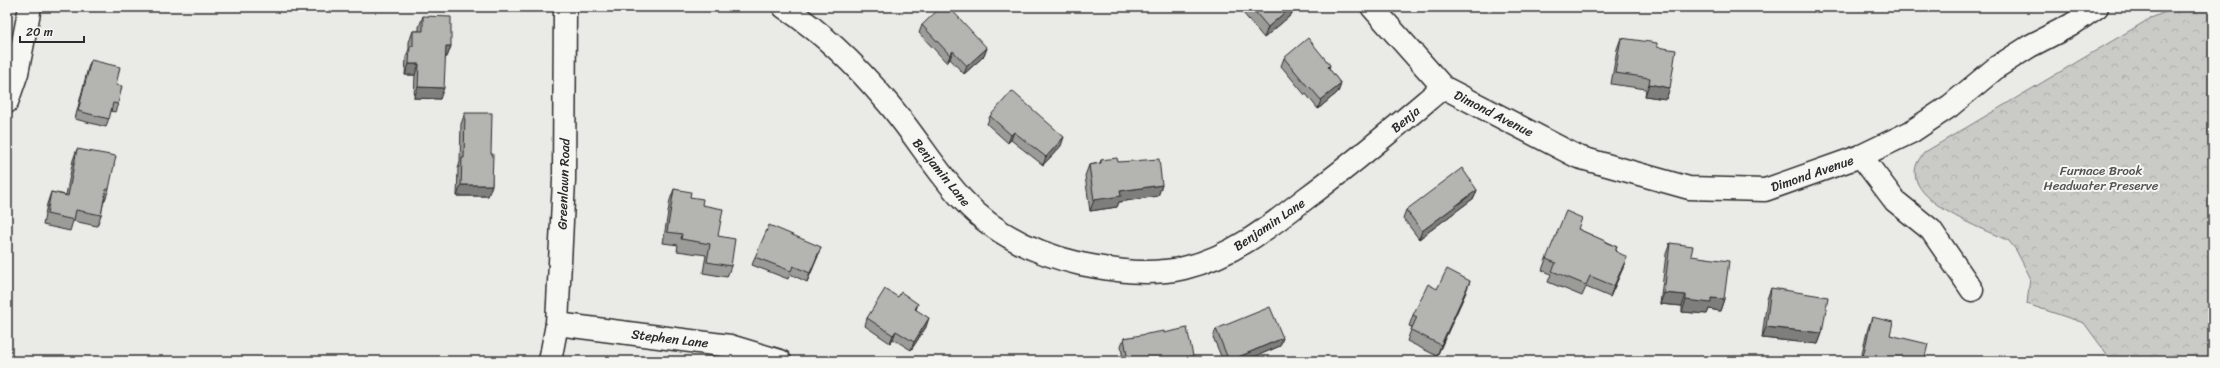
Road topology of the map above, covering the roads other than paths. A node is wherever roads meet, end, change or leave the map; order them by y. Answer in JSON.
{"nodes":[{"id":1,"x":30,"y":7,"type":"edge"},
{"id":2,"x":565,"y":7,"type":"edge"},
{"id":3,"x":784,"y":7,"type":"edge"},
{"id":4,"x":1372,"y":7,"type":"edge"},
{"id":5,"x":2097,"y":7,"type":"edge"},
{"id":6,"x":1443,"y":87,"type":"junction"},
{"id":7,"x":7,"y":102,"type":"edge"},
{"id":8,"x":1366,"y":152,"type":"joint"},
{"id":9,"x":1861,"y":156,"type":"junction"},
{"id":10,"x":1972,"y":290,"type":"dead end"},
{"id":11,"x":557,"y":324,"type":"junction"},
{"id":12,"x":550,"y":361,"type":"edge"},
{"id":13,"x":780,"y":361,"type":"edge"}],
"edges":[{"from":1,"to":7,"type":"street"},
{"from":2,"to":11,"type":"street","name":"Greenlawn Road"},
{"from":3,"to":8,"type":"street","name":"Benjamin Lane"},
{"from":4,"to":6,"type":"street","name":"Dimond Avenue"},
{"from":5,"to":9,"type":"street","name":"Dimond Avenue"},
{"from":6,"to":8,"type":"street","name":"Benja"},
{"from":6,"to":9,"type":"street","name":"Dimond Avenue"},
{"from":9,"to":10,"type":"street"},
{"from":11,"to":12,"type":"street","name":"Greenlawn Road"},
{"from":11,"to":13,"type":"street","name":"Stephen Lane"}]}
